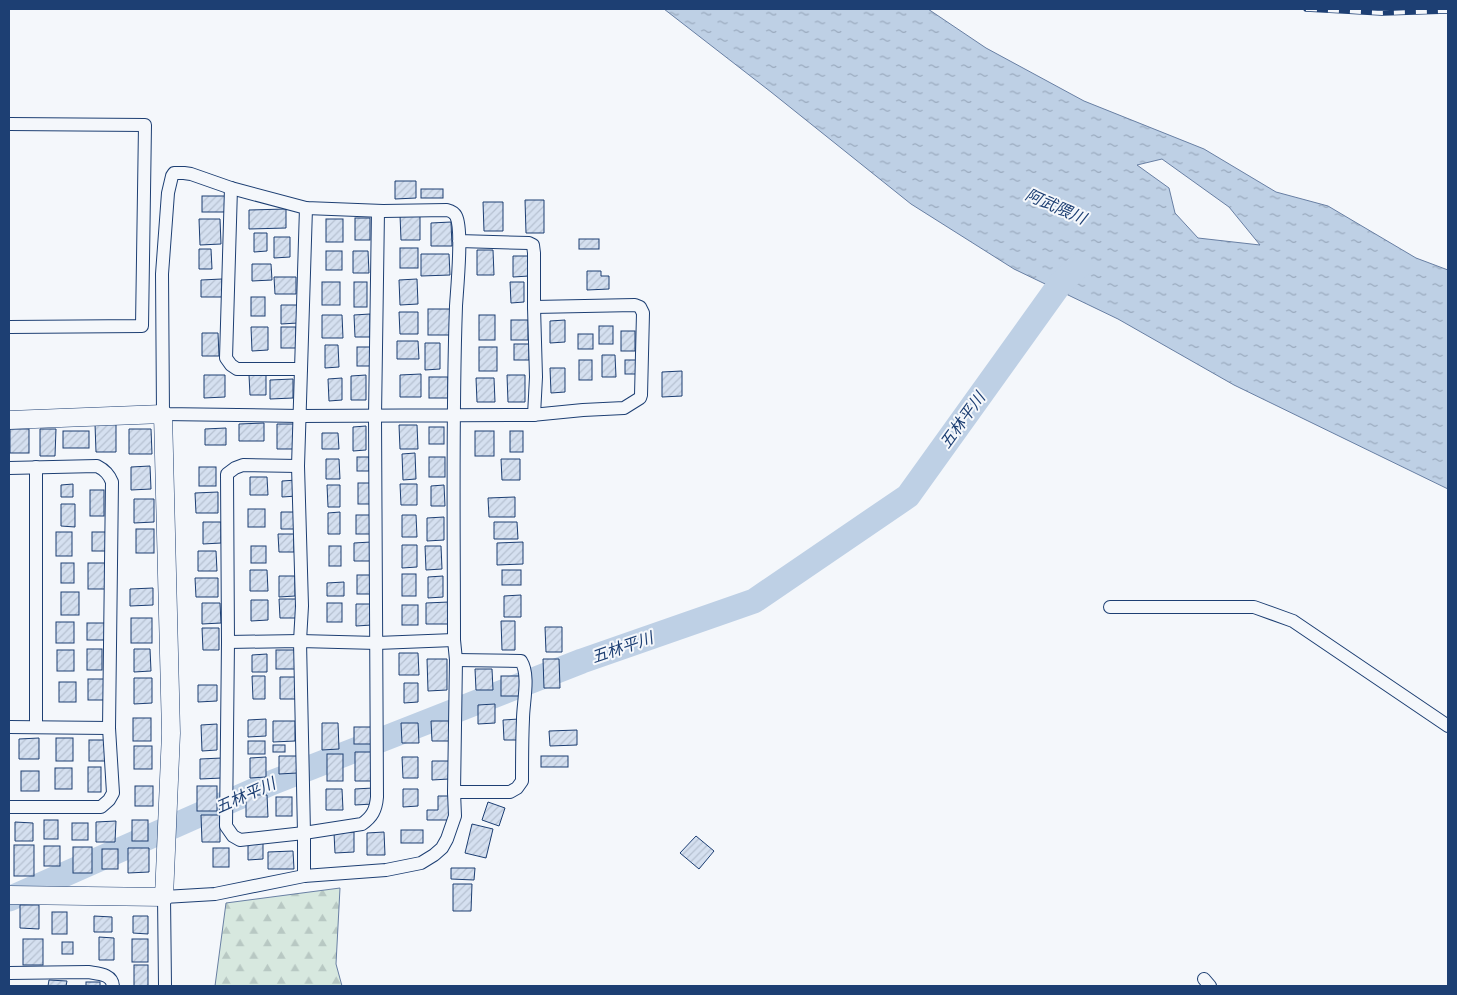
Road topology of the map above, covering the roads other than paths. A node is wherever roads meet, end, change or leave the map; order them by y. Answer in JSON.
{"nodes":[{"id":1,"x":9,"y":124,"type":"edge"},
{"id":2,"x":231,"y":188,"type":"junction"},
{"id":3,"x":306,"y":208,"type":"junction"},
{"id":4,"x":378,"y":211,"type":"junction"},
{"id":5,"x":459,"y":241,"type":"junction"},
{"id":6,"x":534,"y":307,"type":"junction"},
{"id":7,"x":9,"y":327,"type":"edge"},
{"id":8,"x":302,"y":369,"type":"junction"},
{"id":9,"x":163,"y":414,"type":"junction"},
{"id":10,"x":534,"y":415,"type":"junction"},
{"id":11,"x":300,"y":416,"type":"junction"},
{"id":12,"x":375,"y":416,"type":"junction"},
{"id":13,"x":454,"y":416,"type":"junction"},
{"id":14,"x":9,"y":420,"type":"edge"},
{"id":15,"x":298,"y":466,"type":"junction"},
{"id":16,"x":36,"y":467,"type":"junction"},
{"id":17,"x":9,"y":468,"type":"edge"},
{"id":18,"x":1110,"y":607,"type":"dead end"},
{"id":19,"x":300,"y":640,"type":"junction"},
{"id":20,"x":454,"y":640,"type":"junction"},
{"id":21,"x":228,"y":642,"type":"junction"},
{"id":22,"x":377,"y":642,"type":"junction"},
{"id":23,"x":456,"y":660,"type":"junction"},
{"id":24,"x":1448,"y":726,"type":"edge"},
{"id":25,"x":9,"y":727,"type":"edge"},
{"id":26,"x":36,"y":727,"type":"junction"},
{"id":27,"x":109,"y":728,"type":"junction"},
{"id":28,"x":454,"y":792,"type":"junction"},
{"id":29,"x":9,"y":807,"type":"edge"},
{"id":30,"x":304,"y":833,"type":"junction"},
{"id":31,"x":304,"y":876,"type":"junction"},
{"id":32,"x":9,"y":896,"type":"edge"},
{"id":33,"x":164,"y":897,"type":"junction"},
{"id":34,"x":9,"y":973,"type":"edge"},
{"id":35,"x":113,"y":986,"type":"edge"},
{"id":36,"x":165,"y":986,"type":"edge"}],
"edges":[{"from":1,"to":7,"type":"street"},
{"from":2,"to":3,"type":"street"},
{"from":2,"to":8,"type":"street"},
{"from":2,"to":9,"type":"street"},
{"from":3,"to":4,"type":"street"},
{"from":3,"to":8,"type":"street"},
{"from":4,"to":5,"type":"street"},
{"from":4,"to":12,"type":"street"},
{"from":5,"to":6,"type":"street"},
{"from":5,"to":13,"type":"street"},
{"from":6,"to":10,"type":"street"},
{"from":6,"to":10,"type":"street"},
{"from":8,"to":11,"type":"street"},
{"from":9,"to":11,"type":"street"},
{"from":9,"to":14,"type":"street"},
{"from":9,"to":33,"type":"street"},
{"from":10,"to":13,"type":"street"},
{"from":11,"to":12,"type":"street"},
{"from":11,"to":15,"type":"street"},
{"from":12,"to":13,"type":"street"},
{"from":12,"to":22,"type":"street"},
{"from":13,"to":20,"type":"street"},
{"from":15,"to":19,"type":"street"},
{"from":15,"to":21,"type":"street"},
{"from":16,"to":17,"type":"street"},
{"from":16,"to":26,"type":"street"},
{"from":16,"to":27,"type":"street"},
{"from":18,"to":24,"type":"street"},
{"from":19,"to":21,"type":"street"},
{"from":19,"to":22,"type":"street"},
{"from":19,"to":30,"type":"street"},
{"from":20,"to":22,"type":"street"},
{"from":20,"to":23,"type":"street"},
{"from":21,"to":30,"type":"street"},
{"from":22,"to":30,"type":"street"},
{"from":23,"to":28,"type":"street"},
{"from":23,"to":28,"type":"street"},
{"from":25,"to":26,"type":"street"},
{"from":26,"to":27,"type":"street"},
{"from":27,"to":29,"type":"street"},
{"from":28,"to":31,"type":"street"},
{"from":30,"to":31,"type":"street"},
{"from":31,"to":33,"type":"street"},
{"from":32,"to":33,"type":"street"},
{"from":33,"to":36,"type":"street"},
{"from":34,"to":35,"type":"street"}]}
